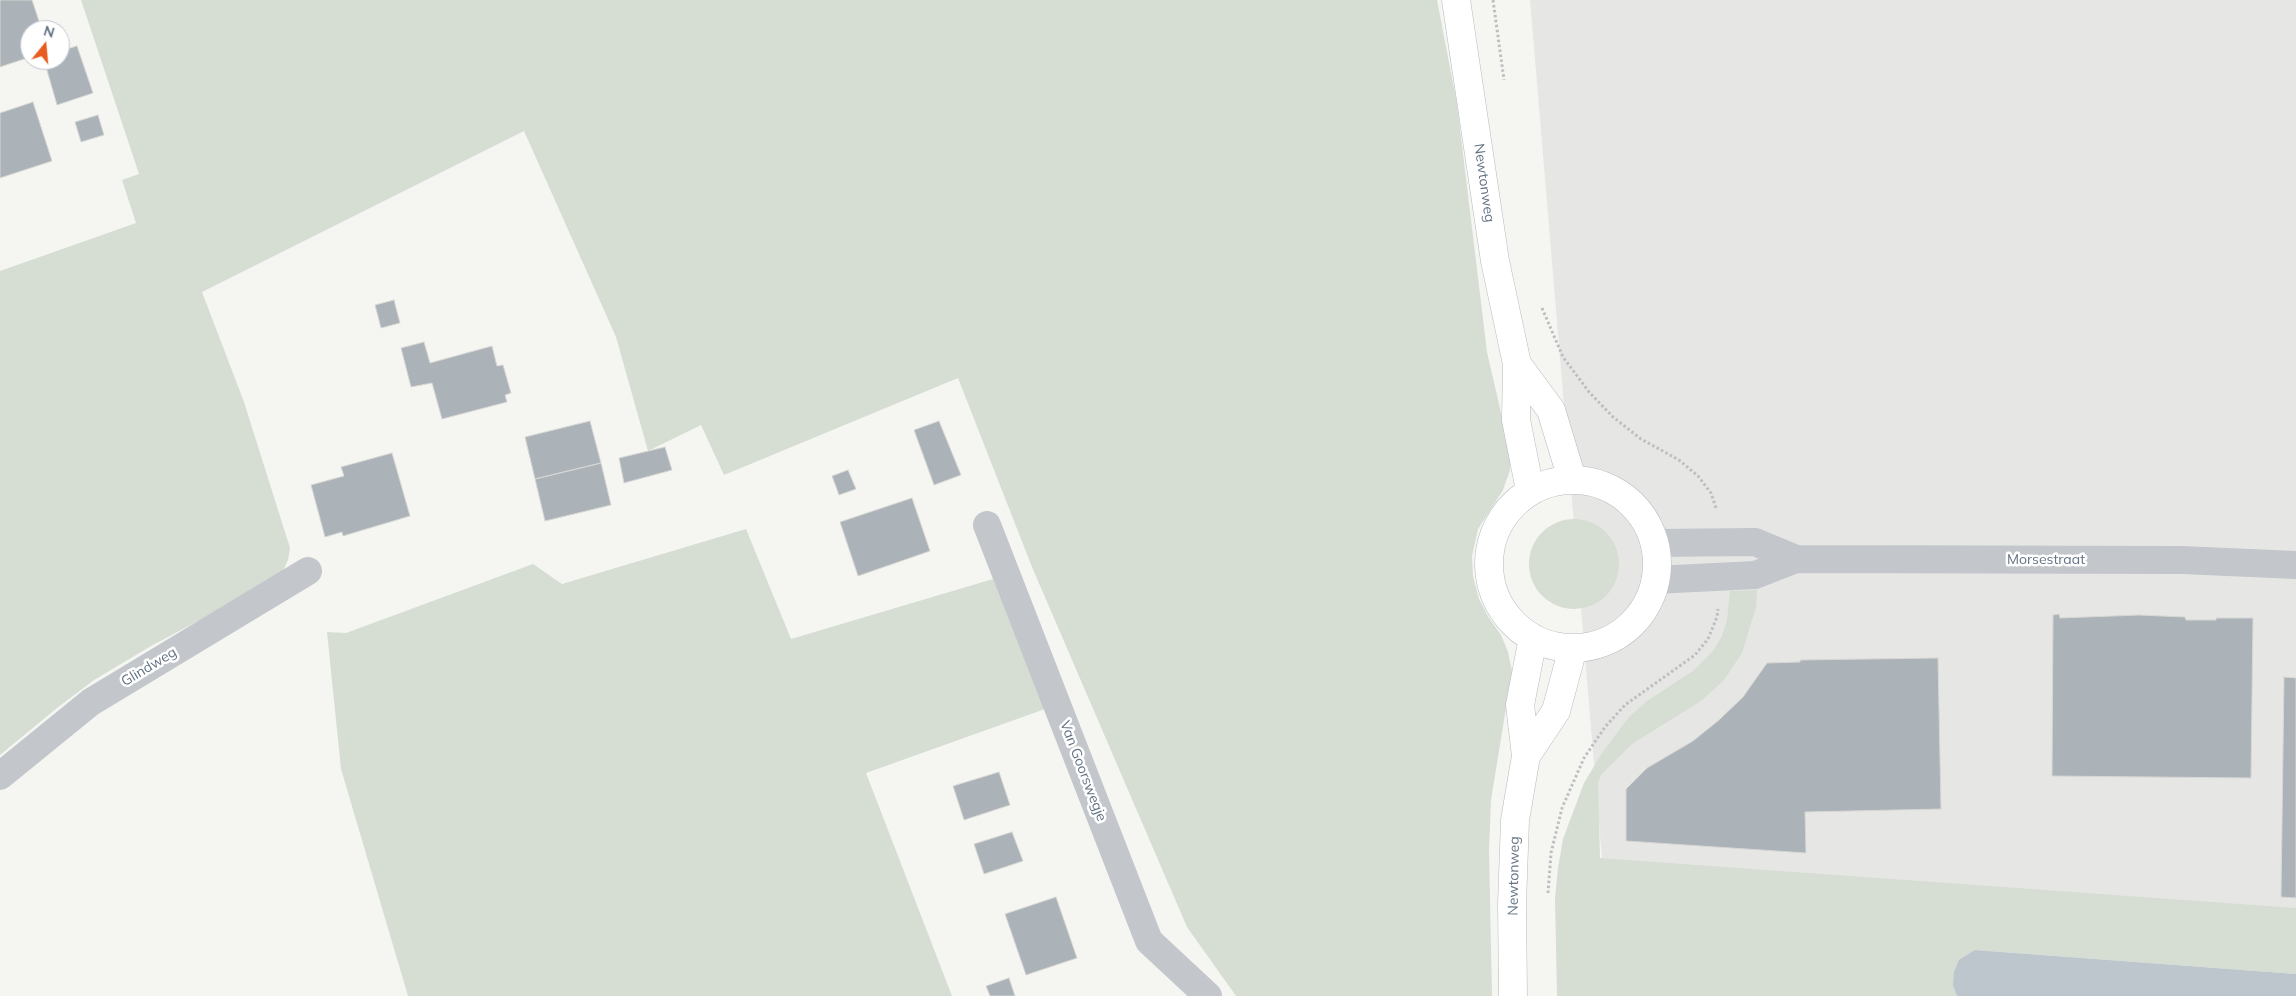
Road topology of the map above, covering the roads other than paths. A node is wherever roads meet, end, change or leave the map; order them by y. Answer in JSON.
{"nodes":[{"id":1,"x":1456,"y":0,"type":"edge"},
{"id":2,"x":1517,"y":364,"type":"junction"},
{"id":3,"x":1572,"y":479,"type":"junction"},
{"id":4,"x":1530,"y":490,"type":"junction"},
{"id":5,"x":987,"y":525,"type":"dead end"},
{"id":6,"x":1654,"y":543,"type":"junction"},
{"id":7,"x":1796,"y":559,"type":"junction"},
{"id":8,"x":2296,"y":565,"type":"edge"},
{"id":9,"x":308,"y":572,"type":"dead end"},
{"id":10,"x":1655,"y":580,"type":"junction"},
{"id":11,"x":1533,"y":638,"type":"junction"},
{"id":12,"x":1573,"y":648,"type":"junction"},
{"id":13,"x":1526,"y":756,"type":"junction"},
{"id":14,"x":0,"y":776,"type":"edge"},
{"id":15,"x":1208,"y":996,"type":"edge"},
{"id":16,"x":1514,"y":996,"type":"edge"}],
"edges":[{"from":1,"to":2,"type":"main road","name":"Newtonweg"},
{"from":2,"to":3,"type":"main road","name":"Newtonweg"},
{"from":2,"to":4,"type":"main road","name":"Newtonweg"},
{"from":3,"to":4,"type":"main road"},
{"from":3,"to":6,"type":"main road"},
{"from":4,"to":11,"type":"main road"},
{"from":5,"to":15,"type":"street","name":"Van Goorswegje"},
{"from":6,"to":7,"type":"street","name":"Morsestraat"},
{"from":6,"to":10,"type":"main road"},
{"from":7,"to":8,"type":"street","name":"Morsestraat"},
{"from":7,"to":10,"type":"street","name":"Morsestraat"},
{"from":9,"to":14,"type":"street","name":"Glindweg"},
{"from":10,"to":12,"type":"main road"},
{"from":11,"to":12,"type":"main road"},
{"from":11,"to":13,"type":"main road","name":"Newtonweg"},
{"from":12,"to":13,"type":"main road","name":"Newtonweg"},
{"from":13,"to":16,"type":"main road","name":"Newtonweg"}]}
